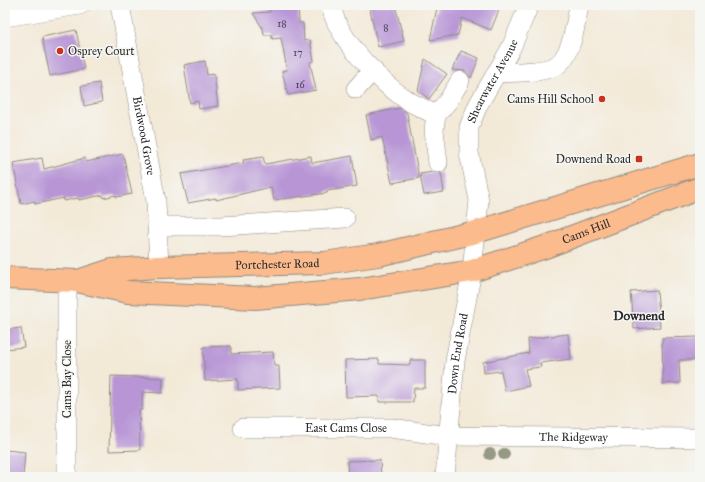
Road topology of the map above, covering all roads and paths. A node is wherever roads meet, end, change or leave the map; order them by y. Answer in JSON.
{"nodes":[{"id":1,"x":80,"y":5,"type":"edge"},
{"id":2,"x":120,"y":5,"type":"edge"},
{"id":3,"x":331,"y":5,"type":"edge"},
{"id":4,"x":529,"y":5,"type":"edge"},
{"id":5,"x":579,"y":5,"type":"edge"},
{"id":6,"x":5,"y":17,"type":"edge"},
{"id":7,"x":373,"y":70,"type":"junction"},
{"id":8,"x":496,"y":73,"type":"junction"},
{"id":9,"x":460,"y":81,"type":"dead end"},
{"id":10,"x":356,"y":89,"type":"dead end"},
{"id":11,"x":436,"y":115,"type":"junction"},
{"id":12,"x":438,"y":163,"type":"dead end"},
{"id":13,"x":700,"y":164,"type":"edge"},
{"id":14,"x":700,"y":188,"type":"edge"},
{"id":15,"x":345,"y":218,"type":"dead end"},
{"id":16,"x":157,"y":226,"type":"junction"},
{"id":17,"x":476,"y":232,"type":"junction"},
{"id":18,"x":159,"y":267,"type":"junction"},
{"id":19,"x":472,"y":271,"type":"junction"},
{"id":20,"x":5,"y":278,"type":"edge"},
{"id":21,"x":72,"y":281,"type":"junction"},
{"id":22,"x":243,"y":428,"type":"dead end"},
{"id":23,"x":448,"y":436,"type":"junction"},
{"id":24,"x":700,"y":438,"type":"edge"},
{"id":25,"x":67,"y":477,"type":"edge"},
{"id":26,"x":445,"y":477,"type":"edge"}],
"edges":[{"from":1,"to":6,"type":"street"},
{"from":2,"to":16,"type":"street","name":"Birdwood Grove"},
{"from":3,"to":7,"type":"street"},
{"from":4,"to":8,"type":"street","name":"Shearwater Avenue"},
{"from":5,"to":8,"type":"street"},
{"from":7,"to":10,"type":"street"},
{"from":7,"to":11,"type":"street"},
{"from":8,"to":17,"type":"street","name":"Shearwater Avenue"},
{"from":9,"to":11,"type":"street"},
{"from":11,"to":12,"type":"street"},
{"from":13,"to":17,"type":"main road"},
{"from":14,"to":19,"type":"main road","name":"Cams Hill"},
{"from":15,"to":16,"type":"street"},
{"from":16,"to":18,"type":"street","name":"Birdwood Grove"},
{"from":17,"to":18,"type":"main road","name":"Portchester Road"},
{"from":17,"to":19,"type":"street","name":"Down End Road"},
{"from":18,"to":21,"type":"main road","name":"Portchester Road"},
{"from":19,"to":21,"type":"main road","name":"Portchester Road"},
{"from":19,"to":23,"type":"street","name":"Down End Road"},
{"from":20,"to":21,"type":"main road","name":"Portchester Road"},
{"from":21,"to":25,"type":"street","name":"Cams Bay Close"},
{"from":22,"to":23,"type":"street","name":"East Cams Close"},
{"from":23,"to":24,"type":"street","name":"The Ridgeway"},
{"from":23,"to":26,"type":"street","name":"Down End Road"}]}
